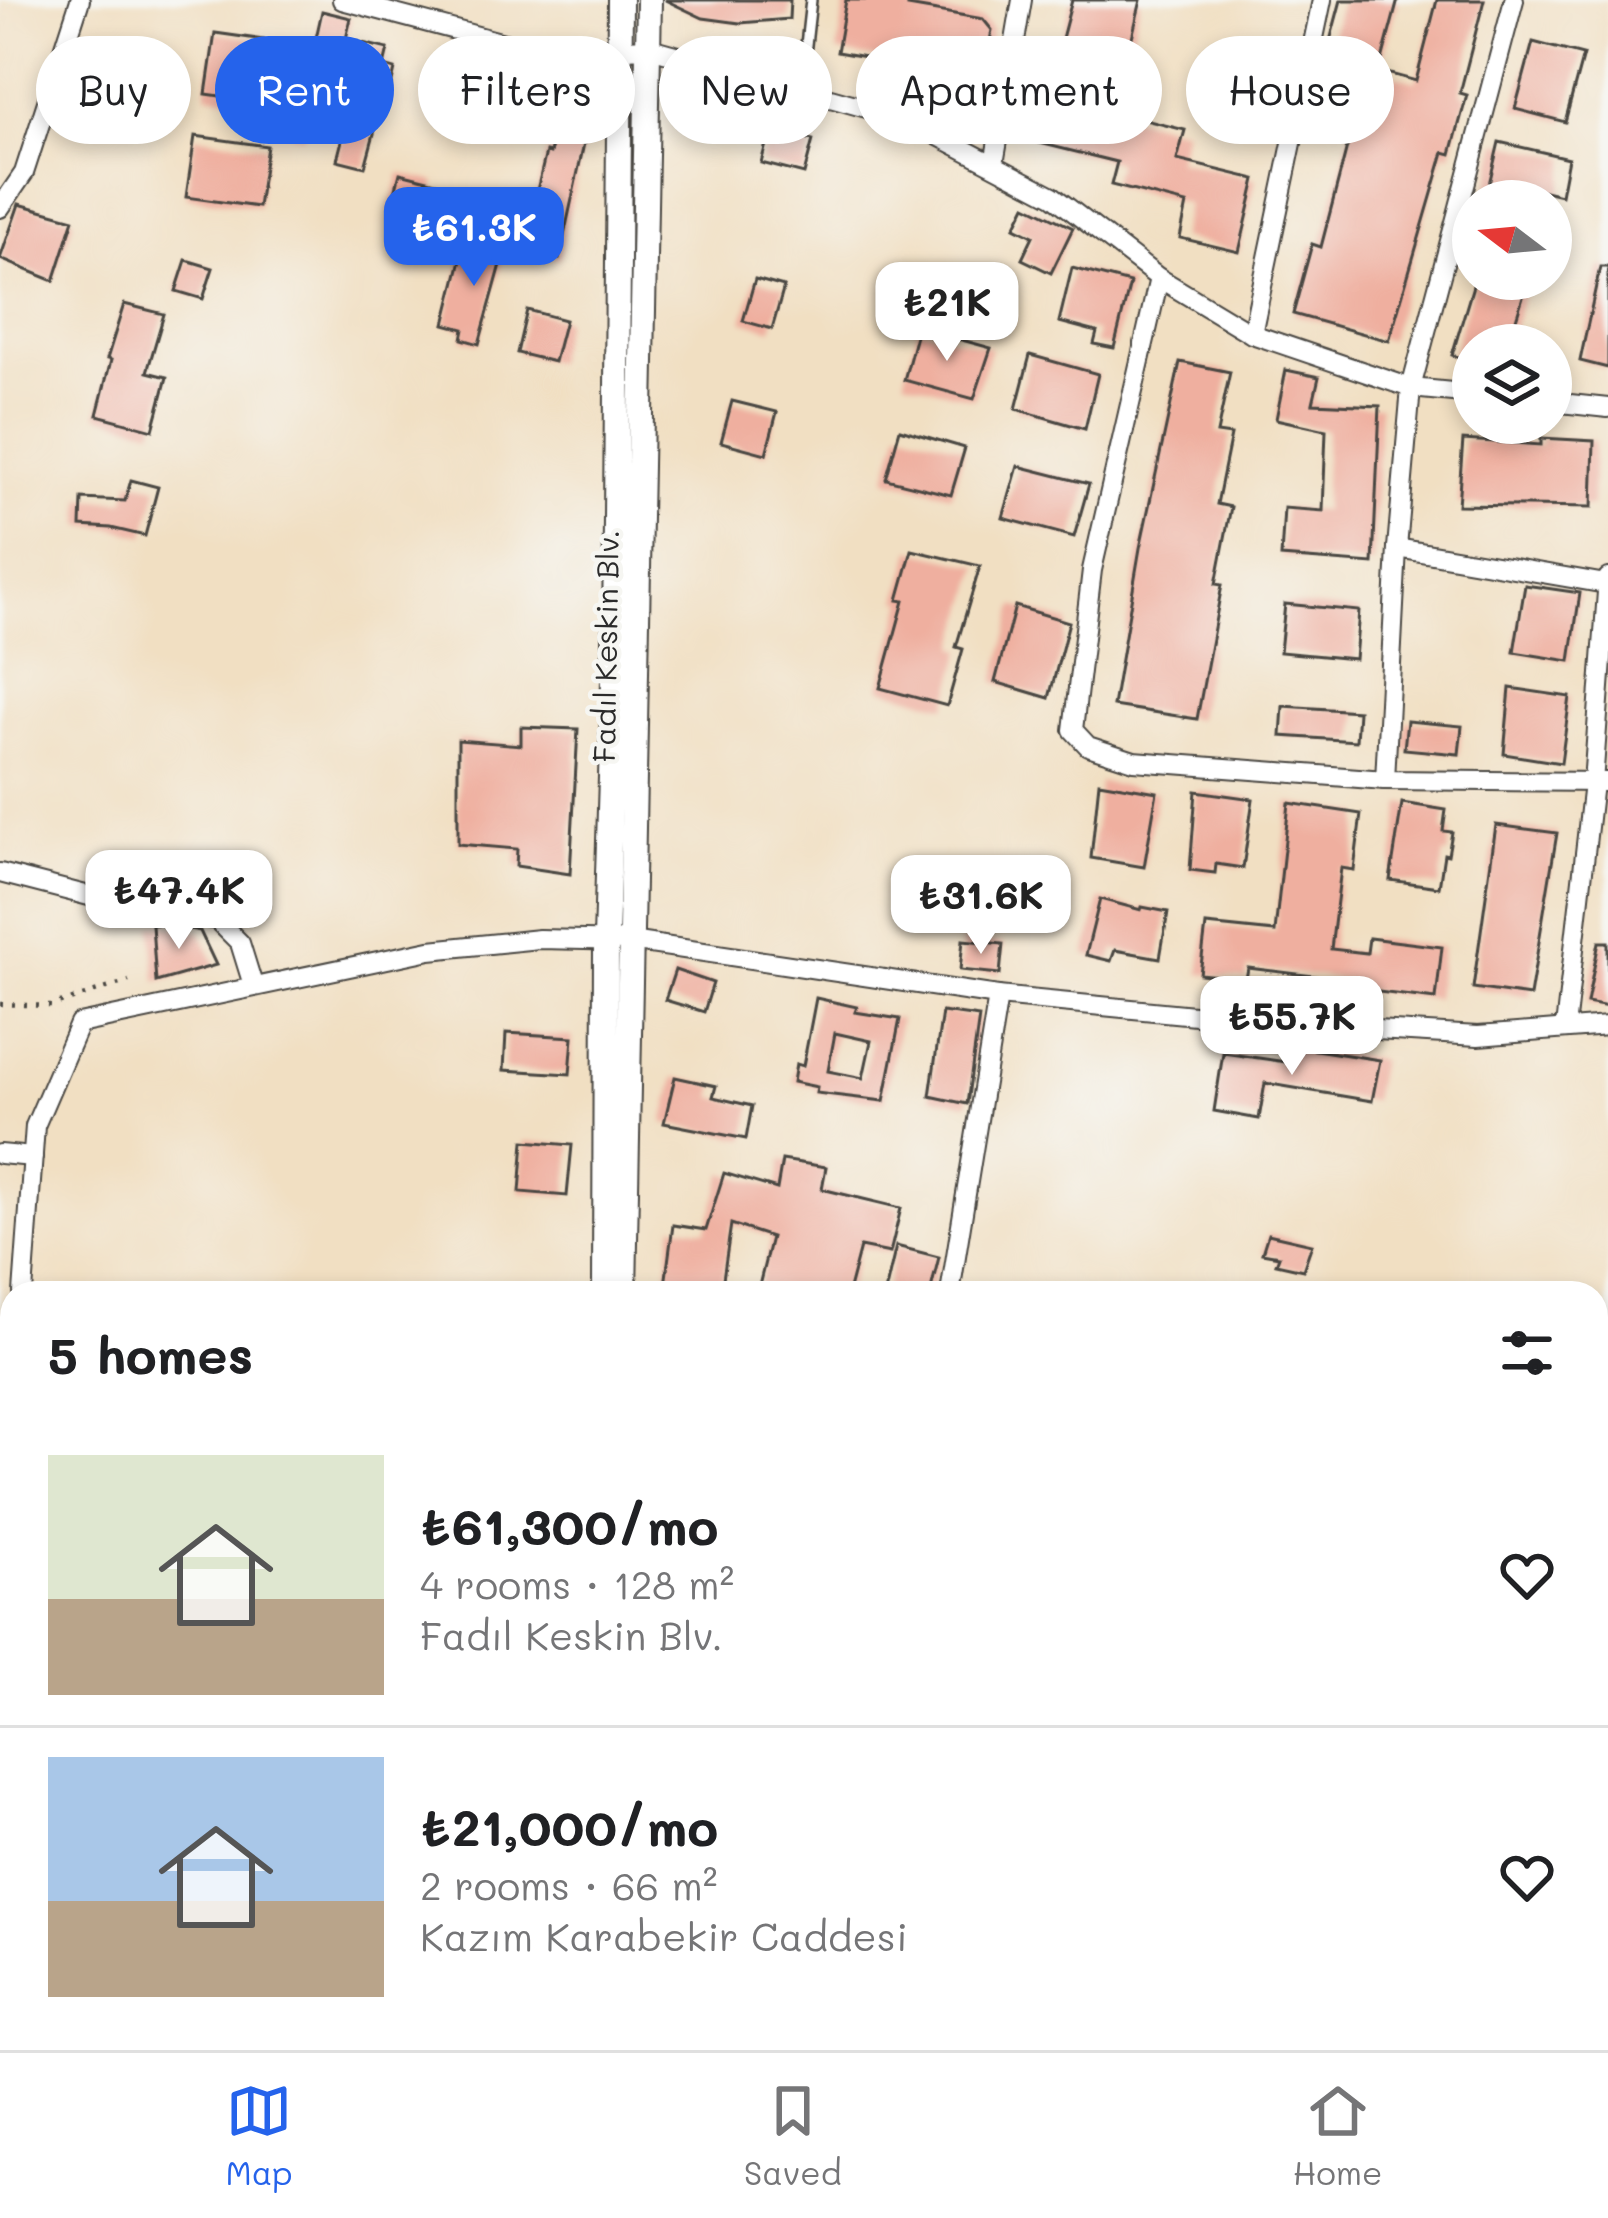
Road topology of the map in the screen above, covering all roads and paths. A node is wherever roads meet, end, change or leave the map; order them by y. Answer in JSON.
{"nodes":[{"id":1,"x":80,"y":0,"type":"edge"},
{"id":2,"x":342,"y":0,"type":"edge"},
{"id":3,"x":620,"y":0,"type":"edge"},
{"id":4,"x":650,"y":0,"type":"edge"},
{"id":5,"x":811,"y":0,"type":"edge"},
{"id":6,"x":1022,"y":0,"type":"edge"},
{"id":7,"x":1322,"y":0,"type":"edge"},
{"id":8,"x":1514,"y":0,"type":"edge"},
{"id":9,"x":478,"y":36,"type":"edge"},
{"id":10,"x":619,"y":36,"type":"edge"},
{"id":11,"x":807,"y":36,"type":"edge"},
{"id":12,"x":635,"y":48,"type":"edge"},
{"id":13,"x":650,"y":48,"type":"junction"},
{"id":14,"x":659,"y":51,"type":"edge"},
{"id":15,"x":832,"y":99,"type":"edge"},
{"id":16,"x":618,"y":144,"type":"edge"},
{"id":17,"x":994,"y":164,"type":"junction"},
{"id":18,"x":0,"y":208,"type":"edge"},
{"id":19,"x":1159,"y":278,"type":"junction"},
{"id":20,"x":1252,"y":334,"type":"junction"},
{"id":21,"x":1411,"y":388,"type":"junction"},
{"id":22,"x":1452,"y":392,"type":"edge"},
{"id":23,"x":1572,"y":404,"type":"edge"},
{"id":24,"x":1608,"y":408,"type":"edge"},
{"id":25,"x":1397,"y":548,"type":"junction"},
{"id":26,"x":1607,"y":581,"type":"edge"},
{"id":27,"x":1606,"y":635,"type":"edge"},
{"id":28,"x":1385,"y":780,"type":"junction"},
{"id":29,"x":1601,"y":783,"type":"edge"},
{"id":30,"x":0,"y":873,"type":"edge"},
{"id":31,"x":618,"y":940,"type":"junction"},
{"id":32,"x":129,"y":981,"type":"dead end"},
{"id":33,"x":253,"y":985,"type":"junction"},
{"id":34,"x":998,"y":996,"type":"junction"},
{"id":35,"x":0,"y":1004,"type":"edge"},
{"id":36,"x":1608,"y":1026,"type":"edge"},
{"id":37,"x":1565,"y":1028,"type":"junction"},
{"id":38,"x":0,"y":1154,"type":"edge"},
{"id":39,"x":33,"y":1157,"type":"junction"},
{"id":40,"x":24,"y":1281,"type":"edge"},
{"id":41,"x":605,"y":1281,"type":"edge"},
{"id":42,"x":624,"y":1281,"type":"edge"},
{"id":43,"x":952,"y":1281,"type":"edge"}],
"edges":[{"from":1,"to":18,"type":"street"},
{"from":2,"to":9,"type":"street"},
{"from":3,"to":10,"type":"street","name":"Fadıl Keskin Blv."},
{"from":4,"to":13,"type":"street","name":"Fadıl Keskin Blv."},
{"from":5,"to":11,"type":"lane"},
{"from":6,"to":17,"type":"street"},
{"from":7,"to":20,"type":"street"},
{"from":8,"to":21,"type":"street"},
{"from":12,"to":13,"type":"street"},
{"from":13,"to":14,"type":"street"},
{"from":13,"to":31,"type":"street","name":"Fadıl Keskin Blv."},
{"from":15,"to":17,"type":"street"},
{"from":16,"to":31,"type":"street","name":"Fadıl Keskin Blv."},
{"from":17,"to":19,"type":"street"},
{"from":19,"to":20,"type":"street"},
{"from":19,"to":28,"type":"street"},
{"from":20,"to":21,"type":"street"},
{"from":21,"to":22,"type":"street"},
{"from":21,"to":25,"type":"street"},
{"from":23,"to":24,"type":"street"},
{"from":25,"to":26,"type":"street"},
{"from":25,"to":28,"type":"street"},
{"from":26,"to":27,"type":"street"},
{"from":27,"to":29,"type":"street"},
{"from":28,"to":29,"type":"street"},
{"from":29,"to":37,"type":"street"},
{"from":30,"to":33,"type":"street"},
{"from":31,"to":33,"type":"street"},
{"from":31,"to":34,"type":"street"},
{"from":31,"to":41,"type":"street","name":"Fadıl Keskin Blv."},
{"from":31,"to":42,"type":"street","name":"Fadıl Keskin Blv."},
{"from":32,"to":35,"type":"path"},
{"from":33,"to":39,"type":"street"},
{"from":34,"to":37,"type":"street"},
{"from":34,"to":43,"type":"street"},
{"from":36,"to":37,"type":"street"},
{"from":38,"to":39,"type":"street"},
{"from":39,"to":40,"type":"street"}]}
